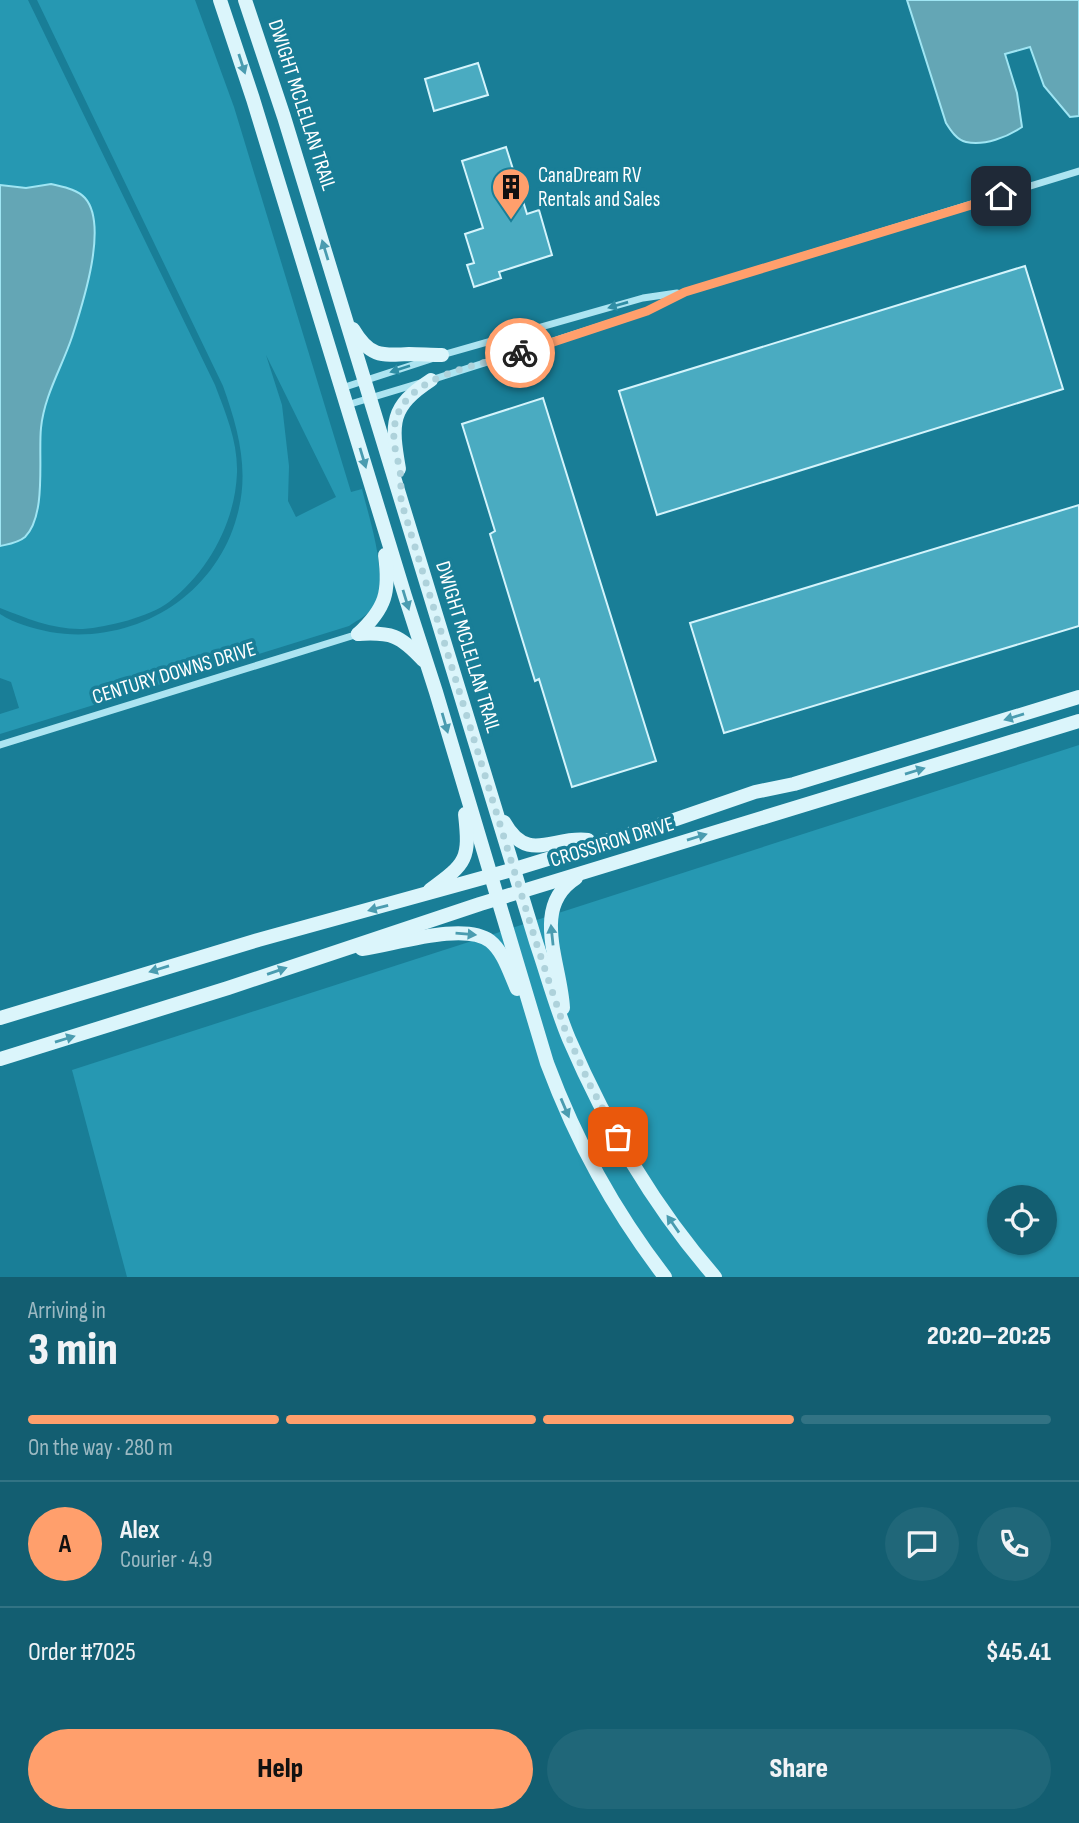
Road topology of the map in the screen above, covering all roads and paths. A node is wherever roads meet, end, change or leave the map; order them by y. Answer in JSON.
{"nodes":[{"id":1,"x":220,"y":0,"type":"edge"},
{"id":2,"x":245,"y":0,"type":"edge"},
{"id":3,"x":1079,"y":172,"type":"edge"},
{"id":4,"x":685,"y":292,"type":"junction"},
{"id":5,"x":345,"y":315,"type":"junction"},
{"id":6,"x":442,"y":355,"type":"junction"},
{"id":7,"x":430,"y":380,"type":"junction"},
{"id":8,"x":365,"y":381,"type":"junction"},
{"id":9,"x":342,"y":388,"type":"junction"},
{"id":10,"x":370,"y":398,"type":"junction"},
{"id":11,"x":347,"y":405,"type":"junction"},
{"id":12,"x":401,"y":501,"type":"junction"},
{"id":13,"x":379,"y":512,"type":"junction"},
{"id":14,"x":358,"y":634,"type":"junction"},
{"id":15,"x":426,"y":663,"type":"junction"},
{"id":16,"x":1079,"y":697,"type":"edge"},
{"id":17,"x":1079,"y":721,"type":"edge"},
{"id":18,"x":0,"y":744,"type":"edge"},
{"id":19,"x":464,"y":785,"type":"junction"},
{"id":20,"x":495,"y":806,"type":"junction"},
{"id":21,"x":603,"y":842,"type":"junction"},
{"id":22,"x":515,"y":869,"type":"junction"},
{"id":23,"x":587,"y":872,"type":"junction"},
{"id":24,"x":491,"y":876,"type":"junction"},
{"id":25,"x":522,"y":892,"type":"junction"},
{"id":26,"x":421,"y":896,"type":"junction"},
{"id":27,"x":498,"y":899,"type":"junction"},
{"id":28,"x":326,"y":954,"type":"junction"},
{"id":29,"x":25,"y":1010,"type":"junction"},
{"id":30,"x":0,"y":1018,"type":"edge"},
{"id":31,"x":0,"y":1026,"type":"edge"},
{"id":32,"x":564,"y":1027,"type":"junction"},
{"id":33,"x":541,"y":1044,"type":"junction"},
{"id":34,"x":0,"y":1059,"type":"edge"},
{"id":35,"x":666,"y":1277,"type":"edge"},
{"id":36,"x":715,"y":1277,"type":"edge"}],
"edges":[{"from":1,"to":9,"type":"main road","name":"DWIGHT MCLELLAN TRAIL","one_way":true},
{"from":5,"to":2,"type":"main road","name":"DWIGHT MCLELLAN TRAIL","one_way":true},
{"from":3,"to":4,"type":"street"},
{"from":4,"to":6,"type":"street","one_way":true},
{"from":4,"to":7,"type":"street"},
{"from":5,"to":6,"type":"main road"},
{"from":5,"to":8,"type":"main road","name":"DWIGHT MCLELLAN TRAIL"},
{"from":6,"to":8,"type":"street","one_way":true},
{"from":7,"to":10,"type":"street"},
{"from":7,"to":12,"type":"main road"},
{"from":8,"to":9,"type":"street"},
{"from":8,"to":10,"type":"main road","name":"DWIGHT MCLELLAN TRAIL"},
{"from":9,"to":11,"type":"main road","name":"DWIGHT MCLELLAN TRAIL"},
{"from":10,"to":11,"type":"street"},
{"from":10,"to":12,"type":"main road","name":"DWIGHT MCLELLAN TRAIL"},
{"from":11,"to":13,"type":"main road","name":"DWIGHT MCLELLAN TRAIL","one_way":true},
{"from":12,"to":20,"type":"main road","name":"DWIGHT MCLELLAN TRAIL"},
{"from":13,"to":14,"type":"main road"},
{"from":13,"to":15,"type":"main road","name":"DWIGHT MCLELLAN TRAIL","one_way":true},
{"from":14,"to":15,"type":"main road"},
{"from":14,"to":18,"type":"street","name":"CENTURY DOWNS DRIVE"},
{"from":15,"to":19,"type":"main road","name":"DWIGHT MCLELLAN TRAIL","one_way":true},
{"from":16,"to":21,"type":"main road","name":"CROSSIRON DRIVE","one_way":true},
{"from":23,"to":17,"type":"main road","name":"CROSSIRON DRIVE","one_way":true},
{"from":19,"to":24,"type":"main road","name":"DWIGHT MCLELLAN TRAIL"},
{"from":19,"to":26,"type":"main road"},
{"from":20,"to":21,"type":"main road"},
{"from":20,"to":22,"type":"main road","name":"DWIGHT MCLELLAN TRAIL"},
{"from":21,"to":22,"type":"main road","name":"CROSSIRON DRIVE"},
{"from":22,"to":24,"type":"main road","name":"CROSSIRON DRIVE"},
{"from":22,"to":25,"type":"main road","name":"DWIGHT MCLELLAN TRAIL"},
{"from":23,"to":25,"type":"main road","name":"CROSSIRON DRIVE"},
{"from":32,"to":23,"type":"main road","one_way":true},
{"from":24,"to":26,"type":"main road","name":"CROSSIRON DRIVE"},
{"from":24,"to":27,"type":"main road","name":"DWIGHT MCLELLAN TRAIL"},
{"from":25,"to":27,"type":"main road","name":"CROSSIRON DRIVE"},
{"from":25,"to":32,"type":"main road","name":"DWIGHT MCLELLAN TRAIL"},
{"from":26,"to":29,"type":"main road","name":"CROSSIRON DRIVE","one_way":true},
{"from":27,"to":28,"type":"main road","name":"CROSSIRON DRIVE"},
{"from":27,"to":33,"type":"main road","name":"DWIGHT MCLELLAN TRAIL"},
{"from":28,"to":33,"type":"main road","one_way":true},
{"from":34,"to":28,"type":"main road","name":"CROSSIRON DRIVE","one_way":true},
{"from":29,"to":30,"type":"main road","name":"CROSSIRON DRIVE"},
{"from":29,"to":31,"type":"main road"},
{"from":36,"to":32,"type":"main road","name":"DWIGHT MCLELLAN TRAIL","one_way":true},
{"from":33,"to":35,"type":"main road","name":"DWIGHT MCLELLAN TRAIL","one_way":true}]}
